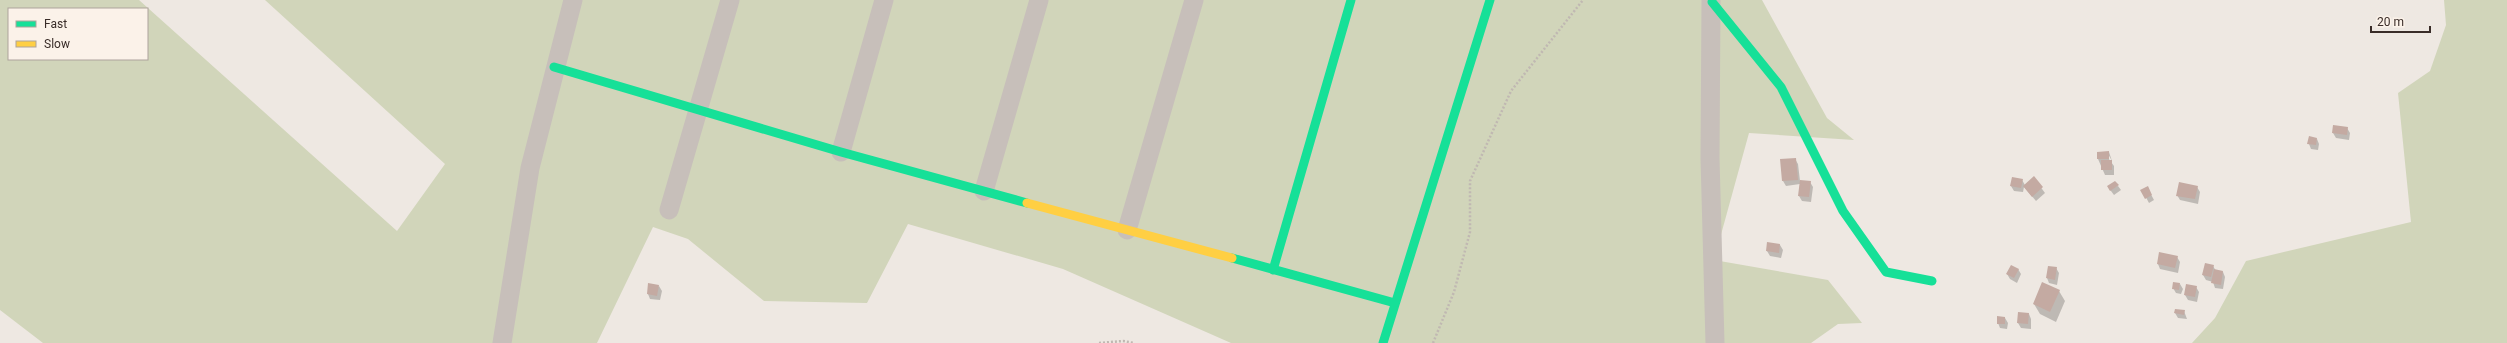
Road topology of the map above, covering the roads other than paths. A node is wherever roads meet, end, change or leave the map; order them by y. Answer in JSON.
{"nodes":[{"id":1,"x":573,"y":0,"type":"edge"},
{"id":2,"x":730,"y":0,"type":"edge"},
{"id":3,"x":884,"y":0,"type":"edge"},
{"id":4,"x":1039,"y":0,"type":"edge"},
{"id":5,"x":1194,"y":0,"type":"edge"},
{"id":6,"x":1351,"y":0,"type":"edge"},
{"id":7,"x":1490,"y":0,"type":"edge"},
{"id":8,"x":1712,"y":1,"type":"edge"},
{"id":9,"x":554,"y":67,"type":"junction"},
{"id":10,"x":698,"y":110,"type":"junction"},
{"id":11,"x":841,"y":152,"type":"junction"},
{"id":12,"x":984,"y":191,"type":"junction"},
{"id":13,"x":669,"y":210,"type":"dead end"},
{"id":14,"x":1127,"y":230,"type":"junction"},
{"id":15,"x":1273,"y":270,"type":"junction"},
{"id":16,"x":1932,"y":281,"type":"dead end"},
{"id":17,"x":1395,"y":303,"type":"junction"},
{"id":18,"x":502,"y":343,"type":"edge"},
{"id":19,"x":1383,"y":343,"type":"edge"},
{"id":20,"x":1716,"y":343,"type":"edge"}],
"edges":[{"from":1,"to":9,"type":"street"},
{"from":2,"to":10,"type":"street"},
{"from":3,"to":11,"type":"street"},
{"from":4,"to":12,"type":"street"},
{"from":5,"to":14,"type":"street"},
{"from":6,"to":15,"type":"street"},
{"from":7,"to":17,"type":"street"},
{"from":8,"to":16,"type":"street"},
{"from":8,"to":20,"type":"street"},
{"from":9,"to":10,"type":"street"},
{"from":9,"to":18,"type":"street"},
{"from":10,"to":11,"type":"street"},
{"from":10,"to":13,"type":"street"},
{"from":11,"to":12,"type":"street"},
{"from":12,"to":14,"type":"street"},
{"from":14,"to":15,"type":"street"},
{"from":15,"to":17,"type":"street"},
{"from":17,"to":19,"type":"street"}]}
